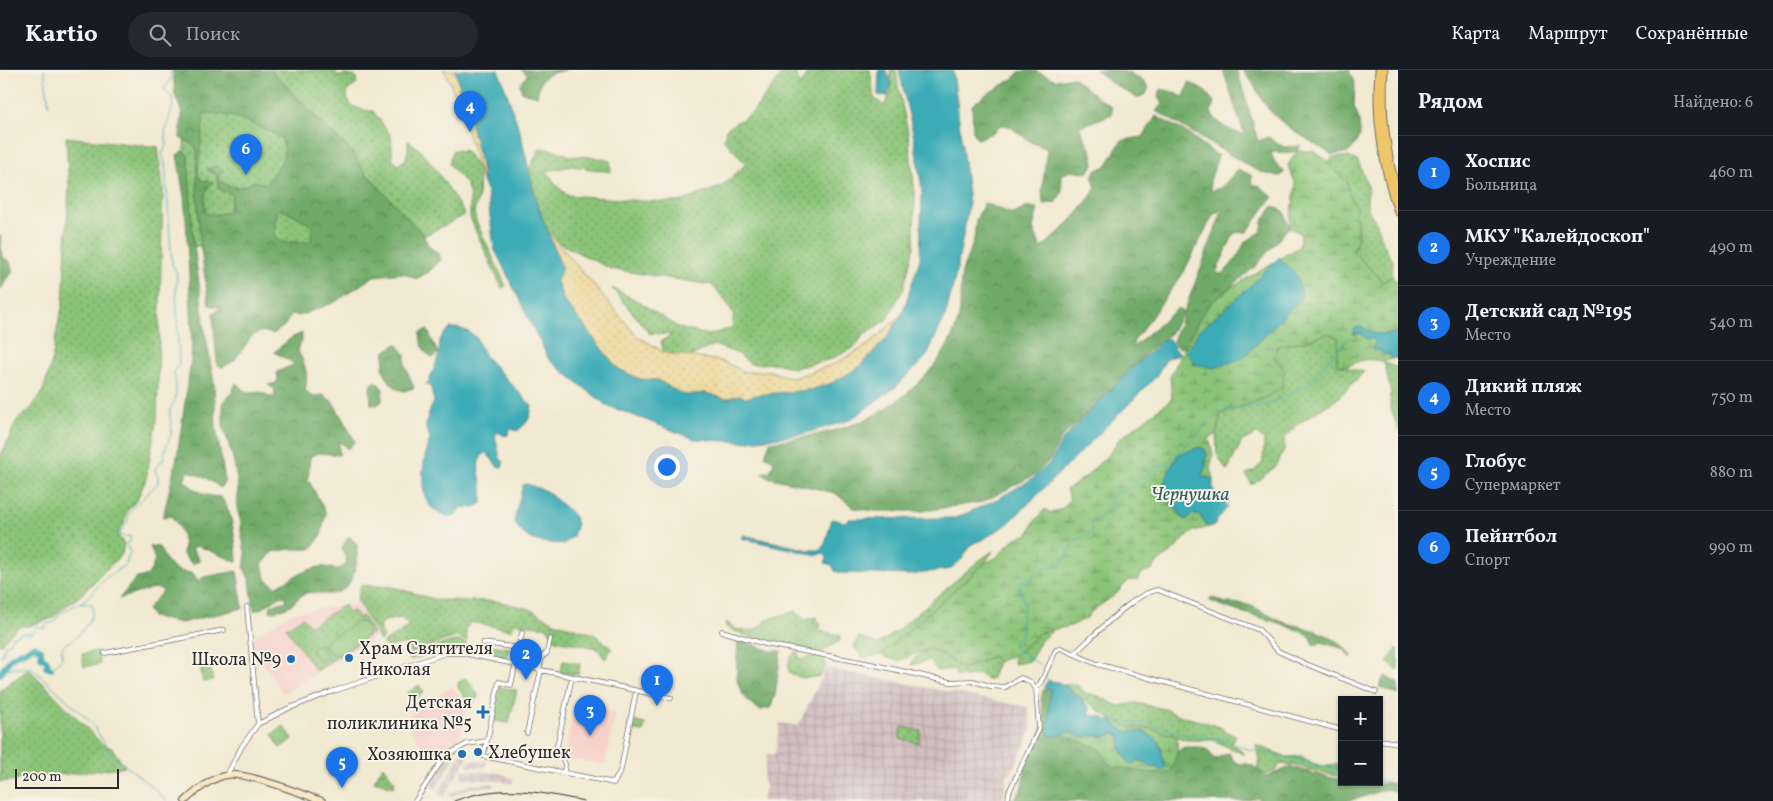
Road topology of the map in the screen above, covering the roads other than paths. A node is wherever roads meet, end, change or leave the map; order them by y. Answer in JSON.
{"nodes":[{"id":1,"x":1379,"y":70,"type":"edge"},
{"id":2,"x":1384,"y":70,"type":"edge"},
{"id":3,"x":1398,"y":195,"type":"edge"},
{"id":4,"x":1398,"y":212,"type":"edge"},
{"id":5,"x":247,"y":607,"type":"dead end"},
{"id":6,"x":224,"y":630,"type":"dead end"},
{"id":7,"x":722,"y":631,"type":"dead end"},
{"id":8,"x":522,"y":633,"type":"dead end"},
{"id":9,"x":550,"y":639,"type":"dead end"},
{"id":10,"x":483,"y":643,"type":"dead end"},
{"id":11,"x":519,"y":648,"type":"junction"},
{"id":12,"x":105,"y":653,"type":"dead end"},
{"id":13,"x":1074,"y":654,"type":"junction"},
{"id":14,"x":516,"y":665,"type":"junction"},
{"id":15,"x":540,"y":670,"type":"junction"},
{"id":16,"x":572,"y":677,"type":"junction"},
{"id":17,"x":1036,"y":688,"type":"junction"},
{"id":18,"x":636,"y":691,"type":"junction"},
{"id":19,"x":1376,"y":692,"type":"dead end"},
{"id":20,"x":671,"y":698,"type":"dead end"},
{"id":21,"x":258,"y":724,"type":"junction"},
{"id":22,"x":1338,"y":729,"type":"edge"},
{"id":23,"x":526,"y":733,"type":"dead end"},
{"id":24,"x":487,"y":740,"type":"junction"},
{"id":25,"x":1383,"y":741,"type":"edge"},
{"id":26,"x":1398,"y":743,"type":"edge"},
{"id":27,"x":564,"y":772,"type":"junction"},
{"id":28,"x":227,"y":775,"type":"junction"},
{"id":29,"x":185,"y":801,"type":"edge"},
{"id":30,"x":322,"y":801,"type":"edge"},
{"id":31,"x":415,"y":801,"type":"edge"},
{"id":32,"x":1008,"y":801,"type":"edge"}],
"edges":[{"from":1,"to":4,"type":"highway"},
{"from":2,"to":3,"type":"highway"},
{"from":5,"to":21,"type":"street"},
{"from":6,"to":12,"type":"street"},
{"from":7,"to":17,"type":"street"},
{"from":8,"to":11,"type":"street"},
{"from":9,"to":15,"type":"street"},
{"from":10,"to":11,"type":"street"},
{"from":11,"to":14,"type":"street"},
{"from":13,"to":17,"type":"street"},
{"from":13,"to":19,"type":"street"},
{"from":13,"to":22,"type":"street"},
{"from":14,"to":15,"type":"street"},
{"from":14,"to":21,"type":"street"},
{"from":14,"to":24,"type":"street"},
{"from":15,"to":16,"type":"street"},
{"from":15,"to":23,"type":"street"},
{"from":16,"to":18,"type":"street"},
{"from":16,"to":27,"type":"street"},
{"from":17,"to":32,"type":"street"},
{"from":18,"to":20,"type":"street"},
{"from":18,"to":27,"type":"street"},
{"from":21,"to":28,"type":"street"},
{"from":24,"to":27,"type":"street"},
{"from":24,"to":31,"type":"street"},
{"from":25,"to":26,"type":"street"},
{"from":28,"to":29,"type":"main road"},
{"from":28,"to":30,"type":"main road"}]}
